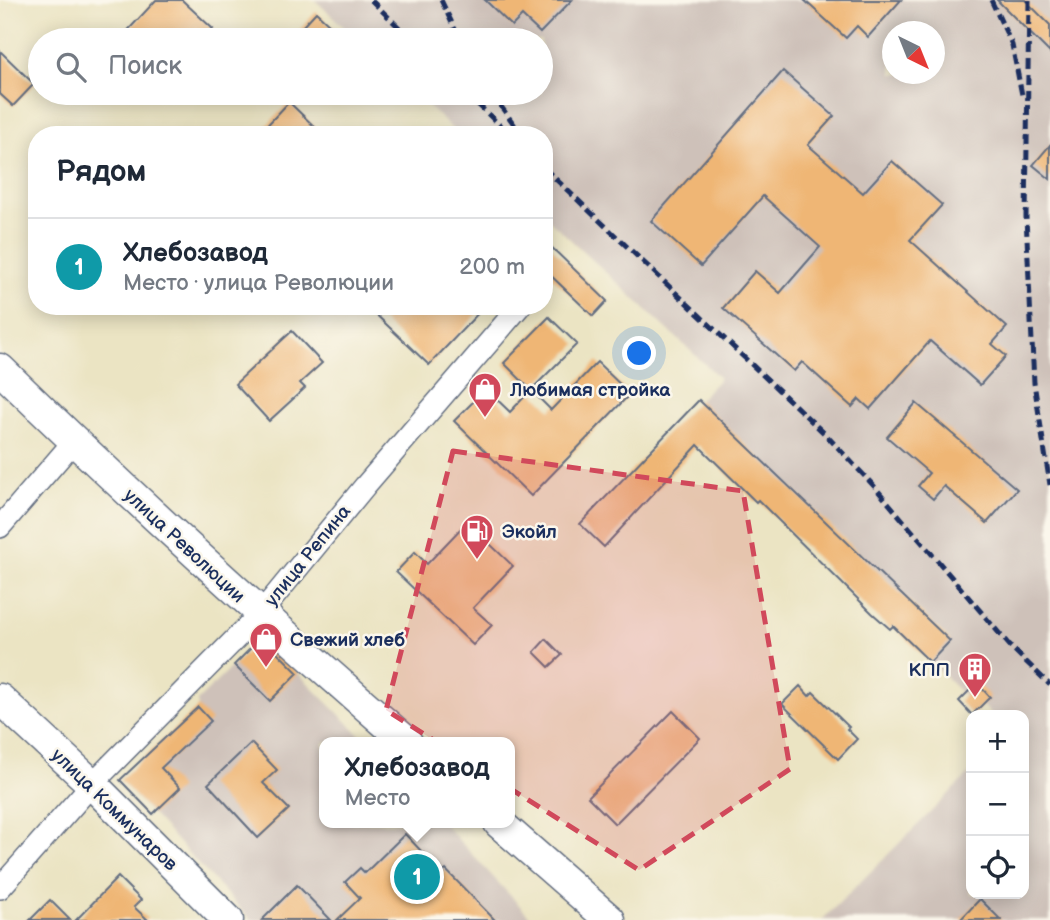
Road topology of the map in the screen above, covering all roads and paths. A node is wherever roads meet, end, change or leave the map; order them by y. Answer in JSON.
{"nodes":[{"id":1,"x":512,"y":315,"type":"edge"},
{"id":2,"x":0,"y":369,"type":"edge"},
{"id":3,"x":74,"y":442,"type":"junction"},
{"id":4,"x":0,"y":527,"type":"edge"},
{"id":5,"x":260,"y":614,"type":"junction"},
{"id":6,"x":0,"y":699,"type":"edge"},
{"id":7,"x":401,"y":737,"type":"edge"},
{"id":8,"x":92,"y":784,"type":"junction"},
{"id":9,"x":505,"y":828,"type":"edge"},
{"id":10,"x":0,"y":888,"type":"edge"},
{"id":11,"x":228,"y":920,"type":"edge"},
{"id":12,"x":610,"y":920,"type":"edge"}],
"edges":[{"from":1,"to":5,"type":"street","name":"улица Репина"},
{"from":2,"to":3,"type":"street","name":"улица Революции"},
{"from":3,"to":4,"type":"street"},
{"from":3,"to":5,"type":"street","name":"улица Революции"},
{"from":5,"to":7,"type":"street","name":"улица Революции"},
{"from":5,"to":8,"type":"street","name":"улица Репина"},
{"from":6,"to":8,"type":"street","name":"улица Коммунаров"},
{"from":8,"to":10,"type":"street","name":"улица Репина"},
{"from":8,"to":11,"type":"street","name":"улица Коммунаров"},
{"from":9,"to":12,"type":"street"}]}
